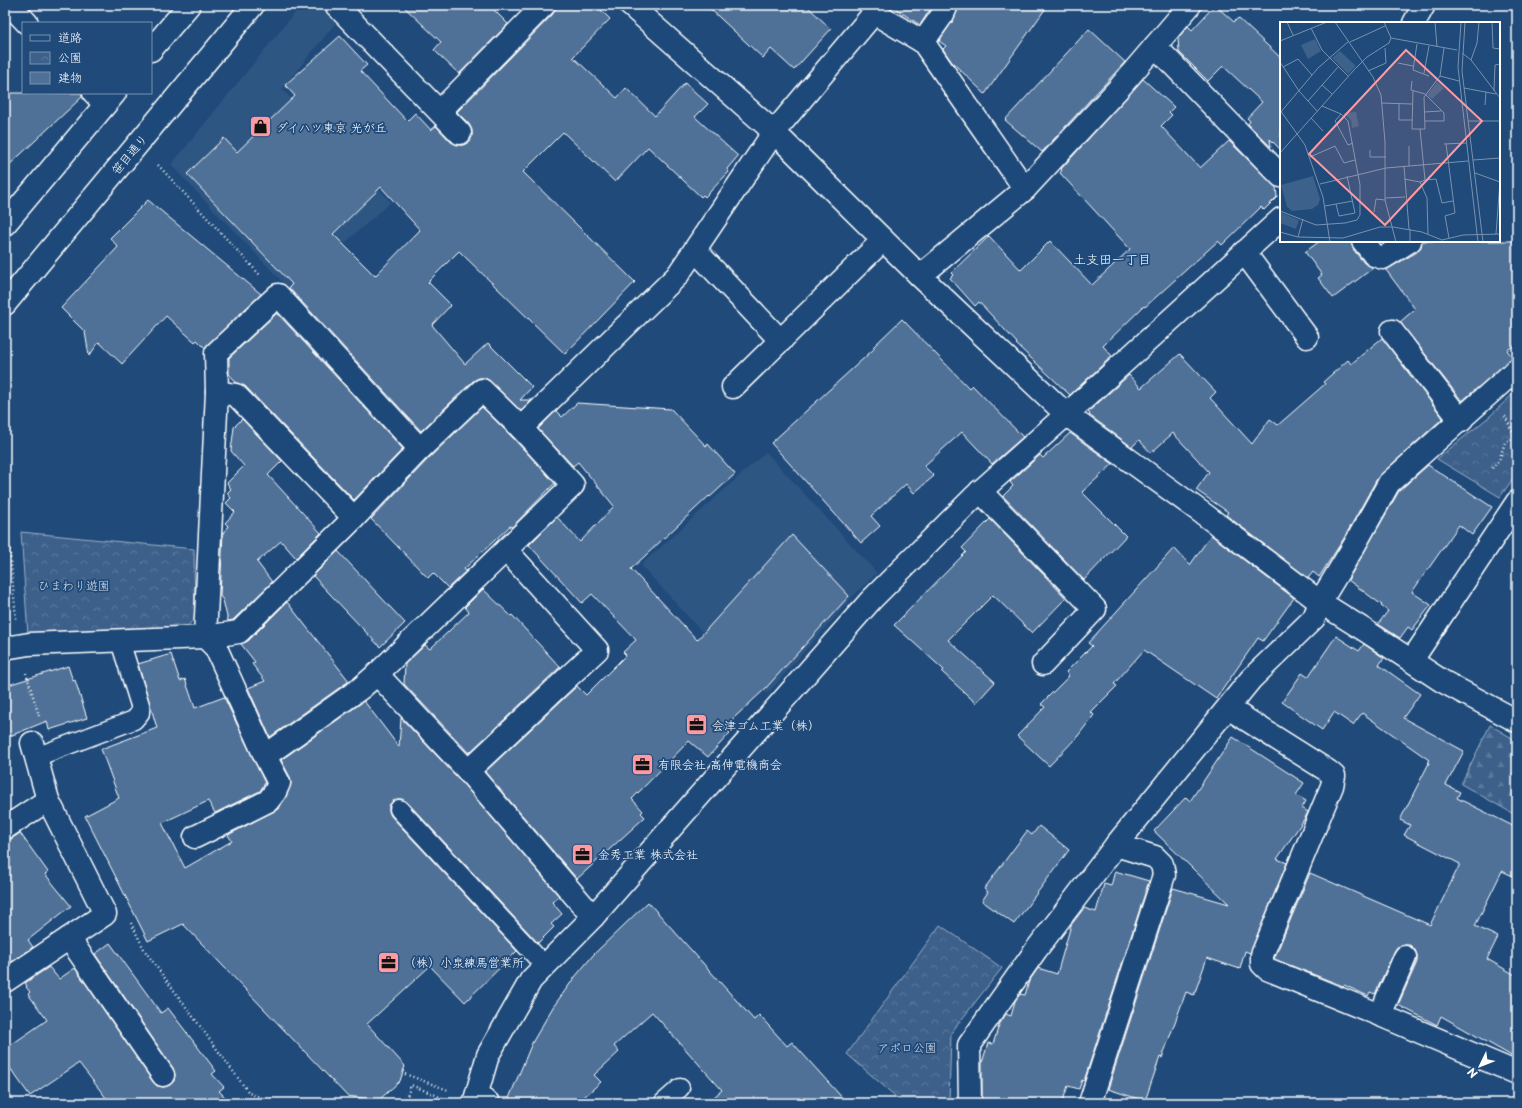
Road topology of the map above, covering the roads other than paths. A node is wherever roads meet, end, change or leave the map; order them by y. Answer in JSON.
{"nodes":[{"id":1,"x":10,"y":5,"type":"edge"},
{"id":2,"x":189,"y":5,"type":"edge"},
{"id":3,"x":253,"y":5,"type":"edge"},
{"id":4,"x":336,"y":5,"type":"edge"},
{"id":5,"x":544,"y":5,"type":"edge"},
{"id":6,"x":630,"y":5,"type":"edge"},
{"id":7,"x":947,"y":5,"type":"edge"},
{"id":8,"x":1190,"y":5,"type":"edge"},
{"id":9,"x":1424,"y":5,"type":"edge"},
{"id":10,"x":869,"y":9,"type":"edge"},
{"id":11,"x":26,"y":22,"type":"edge"},
{"id":12,"x":1415,"y":22,"type":"edge"},
{"id":13,"x":923,"y":42,"type":"junction"},
{"id":14,"x":1155,"y":46,"type":"junction"},
{"id":15,"x":152,"y":49,"type":"edge"},
{"id":16,"x":105,"y":97,"type":"edge"},
{"id":17,"x":440,"y":111,"type":"junction"},
{"id":18,"x":774,"y":132,"type":"junction"},
{"id":19,"x":460,"y":133,"type":"dead end"},
{"id":20,"x":1280,"y":175,"type":"edge"},
{"id":21,"x":1025,"y":188,"type":"junction"},
{"id":22,"x":1280,"y":220,"type":"edge"},
{"id":23,"x":5,"y":224,"type":"edge"},
{"id":24,"x":883,"y":240,"type":"junction"},
{"id":25,"x":1364,"y":242,"type":"edge"},
{"id":26,"x":1408,"y":242,"type":"edge"},
{"id":27,"x":695,"y":250,"type":"junction"},
{"id":28,"x":1244,"y":252,"type":"junction"},
{"id":29,"x":920,"y":276,"type":"junction"},
{"id":30,"x":5,"y":304,"type":"edge"},
{"id":31,"x":1392,"y":331,"type":"dead end"},
{"id":32,"x":1307,"y":338,"type":"dead end"},
{"id":33,"x":781,"y":341,"type":"junction"},
{"id":34,"x":1517,"y":370,"type":"edge"},
{"id":35,"x":733,"y":387,"type":"dead end"},
{"id":36,"x":217,"y":392,"type":"junction"},
{"id":37,"x":1067,"y":414,"type":"junction"},
{"id":38,"x":1461,"y":421,"type":"junction"},
{"id":39,"x":521,"y":428,"type":"junction"},
{"id":40,"x":420,"y":449,"type":"junction"},
{"id":41,"x":980,"y":492,"type":"junction"},
{"id":42,"x":1517,"y":502,"type":"edge"},
{"id":43,"x":354,"y":518,"type":"junction"},
{"id":44,"x":506,"y":550,"type":"junction"},
{"id":45,"x":1320,"y":602,"type":"junction"},
{"id":46,"x":205,"y":637,"type":"junction"},
{"id":47,"x":120,"y":641,"type":"junction"},
{"id":48,"x":12,"y":647,"type":"edge"},
{"id":49,"x":1412,"y":660,"type":"junction"},
{"id":50,"x":1043,"y":664,"type":"dead end"},
{"id":51,"x":377,"y":674,"type":"junction"},
{"id":52,"x":1228,"y":708,"type":"junction"},
{"id":53,"x":1517,"y":721,"type":"edge"},
{"id":54,"x":34,"y":750,"type":"joint"},
{"id":55,"x":265,"y":756,"type":"junction"},
{"id":56,"x":468,"y":771,"type":"junction"},
{"id":57,"x":48,"y":800,"type":"junction"},
{"id":58,"x":399,"y":809,"type":"dead end"},
{"id":59,"x":5,"y":828,"type":"edge"},
{"id":60,"x":196,"y":837,"type":"dead end"},
{"id":61,"x":1116,"y":845,"type":"junction"},
{"id":62,"x":593,"y":917,"type":"junction"},
{"id":63,"x":69,"y":938,"type":"junction"},
{"id":64,"x":1405,"y":957,"type":"dead end"},
{"id":65,"x":545,"y":966,"type":"junction"},
{"id":66,"x":5,"y":981,"type":"edge"},
{"id":67,"x":1380,"y":1015,"type":"junction"},
{"id":68,"x":1517,"y":1073,"type":"edge"},
{"id":69,"x":163,"y":1075,"type":"dead end"},
{"id":70,"x":680,"y":1088,"type":"dead end"},
{"id":71,"x":479,"y":1100,"type":"edge"},
{"id":72,"x":663,"y":1103,"type":"edge"},
{"id":73,"x":970,"y":1103,"type":"edge"},
{"id":74,"x":1090,"y":1103,"type":"edge"}],
"edges":[{"from":1,"to":11,"type":"street"},
{"from":2,"to":15,"type":"street"},
{"from":3,"to":30,"type":"street","name":"笹目通り"},
{"from":4,"to":17,"type":"street"},
{"from":5,"to":17,"type":"street"},
{"from":6,"to":18,"type":"street"},
{"from":7,"to":13,"type":"street"},
{"from":8,"to":14,"type":"street"},
{"from":9,"to":12,"type":"street"},
{"from":10,"to":13,"type":"street"},
{"from":10,"to":18,"type":"street"},
{"from":13,"to":21,"type":"street"},
{"from":14,"to":20,"type":"street"},
{"from":14,"to":21,"type":"street"},
{"from":16,"to":23,"type":"street"},
{"from":17,"to":19,"type":"street"},
{"from":18,"to":24,"type":"street"},
{"from":18,"to":27,"type":"street"},
{"from":21,"to":29,"type":"street"},
{"from":22,"to":28,"type":"street"},
{"from":24,"to":29,"type":"street"},
{"from":24,"to":33,"type":"street"},
{"from":25,"to":26,"type":"street"},
{"from":27,"to":33,"type":"street"},
{"from":27,"to":39,"type":"street"},
{"from":28,"to":32,"type":"street"},
{"from":28,"to":37,"type":"street"},
{"from":29,"to":37,"type":"street"},
{"from":31,"to":38,"type":"street"},
{"from":33,"to":35,"type":"street"},
{"from":34,"to":38,"type":"street"},
{"from":36,"to":40,"type":"street"},
{"from":36,"to":43,"type":"street"},
{"from":36,"to":46,"type":"street"},
{"from":37,"to":41,"type":"street"},
{"from":37,"to":45,"type":"street"},
{"from":38,"to":45,"type":"street"},
{"from":39,"to":40,"type":"street"},
{"from":39,"to":44,"type":"street"},
{"from":40,"to":43,"type":"street"},
{"from":41,"to":50,"type":"street"},
{"from":41,"to":62,"type":"street"},
{"from":42,"to":49,"type":"street"},
{"from":43,"to":46,"type":"street"},
{"from":44,"to":51,"type":"street"},
{"from":44,"to":56,"type":"street"},
{"from":45,"to":49,"type":"street"},
{"from":45,"to":52,"type":"street"},
{"from":46,"to":47,"type":"street"},
{"from":46,"to":55,"type":"street"},
{"from":47,"to":48,"type":"street"},
{"from":47,"to":54,"type":"lane"},
{"from":49,"to":53,"type":"street"},
{"from":51,"to":55,"type":"street"},
{"from":51,"to":56,"type":"street"},
{"from":52,"to":61,"type":"street"},
{"from":52,"to":67,"type":"street"},
{"from":54,"to":57,"type":"street"},
{"from":55,"to":60,"type":"street"},
{"from":56,"to":62,"type":"street"},
{"from":57,"to":59,"type":"street"},
{"from":57,"to":63,"type":"street"},
{"from":58,"to":65,"type":"lane"},
{"from":61,"to":73,"type":"street"},
{"from":61,"to":74,"type":"street"},
{"from":62,"to":65,"type":"street"},
{"from":63,"to":66,"type":"street"},
{"from":63,"to":69,"type":"street"},
{"from":64,"to":67,"type":"street"},
{"from":65,"to":71,"type":"street"},
{"from":67,"to":68,"type":"street"},
{"from":70,"to":72,"type":"lane"}]}
